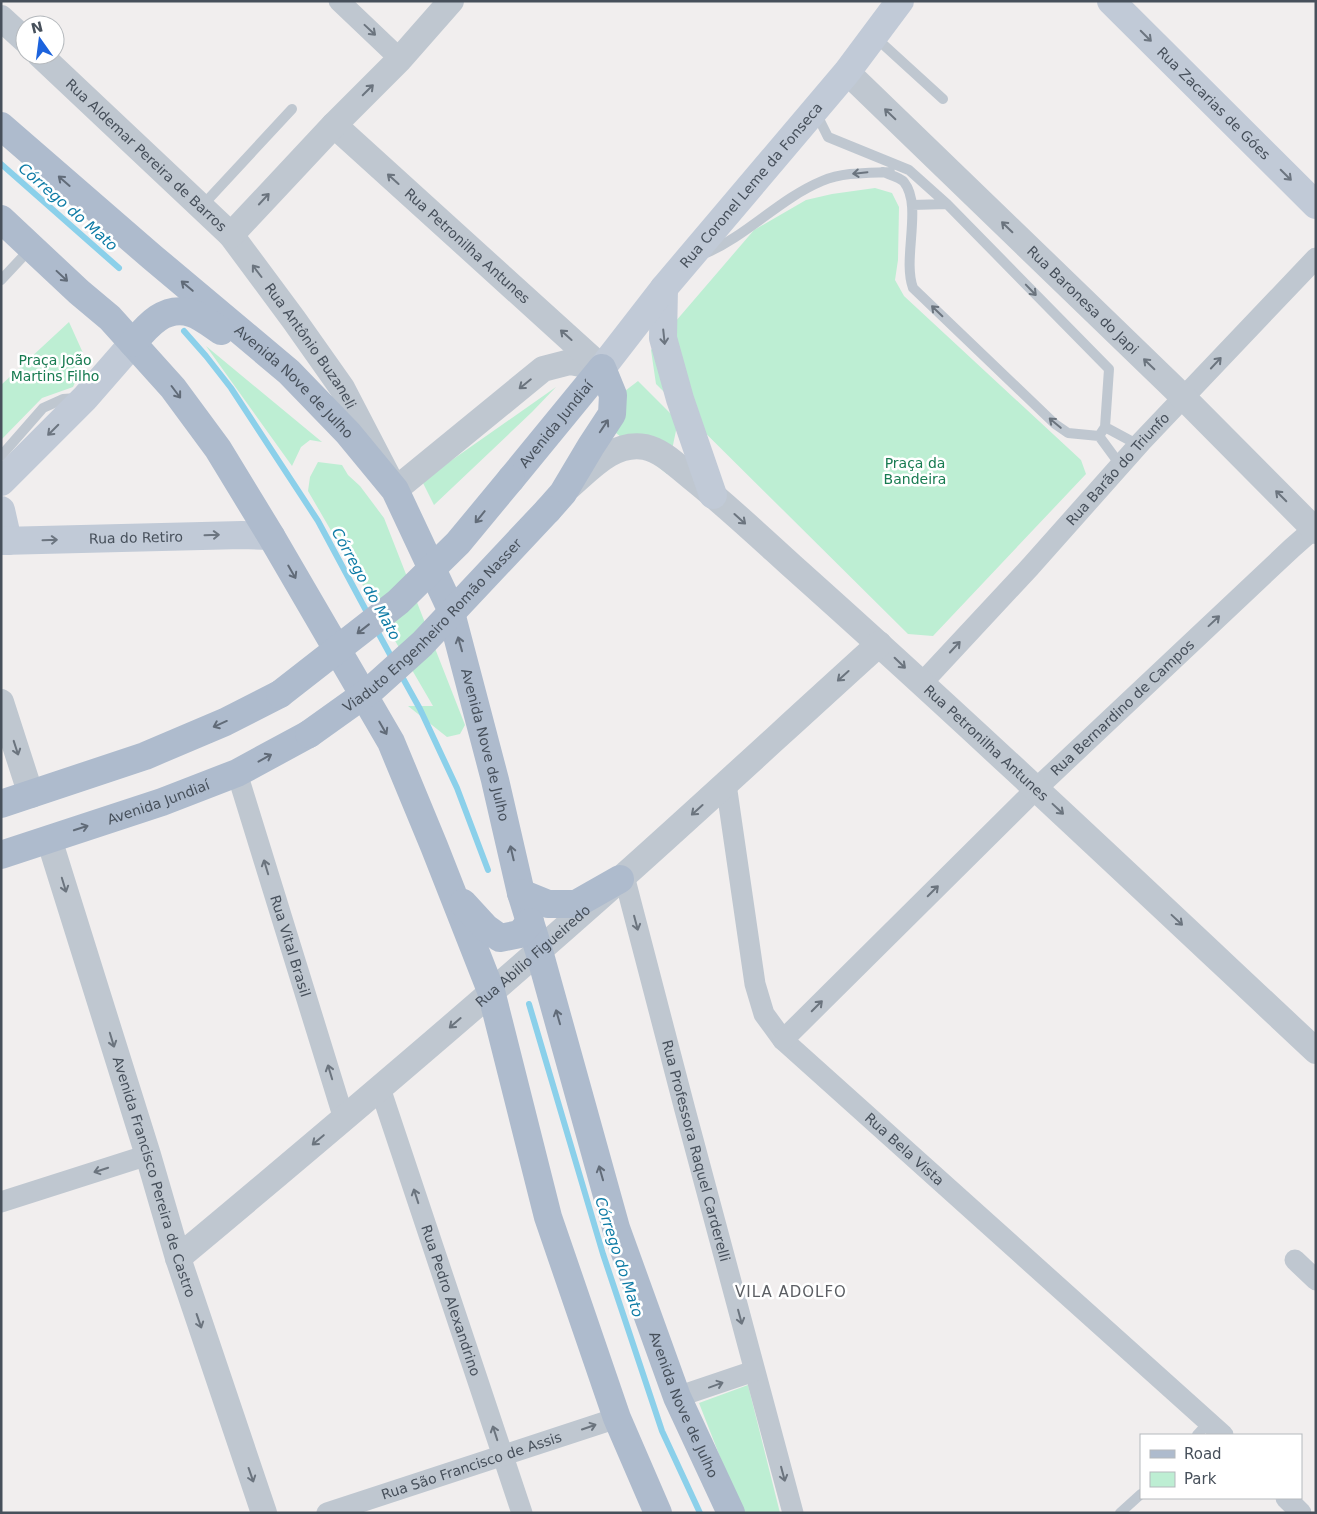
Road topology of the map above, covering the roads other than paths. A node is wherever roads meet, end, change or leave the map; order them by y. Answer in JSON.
{"nodes":[{"id":1,"x":339,"y":1,"type":"edge"},
{"id":2,"x":451,"y":1,"type":"edge"},
{"id":3,"x":900,"y":1,"type":"edge"},
{"id":4,"x":1111,"y":1,"type":"edge"},
{"id":5,"x":1,"y":18,"type":"edge"},
{"id":6,"x":15,"y":31,"type":"edge"},
{"id":7,"x":874,"y":36,"type":"junction"},
{"id":8,"x":400,"y":59,"type":"junction"},
{"id":9,"x":51,"y":65,"type":"edge"},
{"id":10,"x":847,"y":72,"type":"junction"},
{"id":11,"x":943,"y":99,"type":"dead end"},
{"id":12,"x":292,"y":109,"type":"dead end"},
{"id":13,"x":814,"y":110,"type":"junction"},
{"id":14,"x":334,"y":125,"type":"junction"},
{"id":15,"x":1,"y":126,"type":"edge"},
{"id":16,"x":909,"y":170,"type":"junction"},
{"id":17,"x":884,"y":172,"type":"junction"},
{"id":18,"x":947,"y":204,"type":"junction"},
{"id":19,"x":912,"y":205,"type":"junction"},
{"id":20,"x":1316,"y":205,"type":"edge"},
{"id":21,"x":202,"y":206,"type":"junction"},
{"id":22,"x":1,"y":219,"type":"edge"},
{"id":23,"x":231,"y":235,"type":"junction"},
{"id":24,"x":32,"y":247,"type":"junction"},
{"id":25,"x":1316,"y":258,"type":"edge"},
{"id":26,"x":685,"y":263,"type":"junction"},
{"id":27,"x":1,"y":280,"type":"edge"},
{"id":28,"x":664,"y":288,"type":"junction"},
{"id":29,"x":133,"y":343,"type":"junction"},
{"id":30,"x":602,"y":368,"type":"junction"},
{"id":31,"x":289,"y":372,"type":"junction"},
{"id":32,"x":85,"y":398,"type":"junction"},
{"id":33,"x":1183,"y":399,"type":"junction"},
{"id":34,"x":1105,"y":427,"type":"junction"},
{"id":35,"x":1100,"y":436,"type":"junction"},
{"id":36,"x":1142,"y":441,"type":"junction"},
{"id":37,"x":1,"y":456,"type":"edge"},
{"id":38,"x":1121,"y":466,"type":"junction"},
{"id":39,"x":1,"y":482,"type":"edge"},
{"id":40,"x":395,"y":490,"type":"junction"},
{"id":41,"x":713,"y":495,"type":"junction"},
{"id":42,"x":555,"y":502,"type":"junction"},
{"id":43,"x":1,"y":510,"type":"edge"},
{"id":44,"x":1315,"y":529,"type":"edge"},
{"id":45,"x":271,"y":536,"type":"junction"},
{"id":46,"x":5,"y":541,"type":"edge"},
{"id":47,"x":879,"y":644,"type":"junction"},
{"id":48,"x":922,"y":683,"type":"junction"},
{"id":49,"x":1,"y":702,"type":"edge"},
{"id":50,"x":309,"y":734,"type":"joint"},
{"id":51,"x":237,"y":773,"type":"junction"},
{"id":52,"x":726,"y":784,"type":"junction"},
{"id":53,"x":1037,"y":788,"type":"junction"},
{"id":54,"x":31,"y":795,"type":"junction"},
{"id":55,"x":1,"y":804,"type":"edge"},
{"id":56,"x":49,"y":839,"type":"junction"},
{"id":57,"x":1,"y":855,"type":"edge"},
{"id":58,"x":622,"y":878,"type":"junction"},
{"id":59,"x":452,"y":891,"type":"junction"},
{"id":60,"x":521,"y":893,"type":"junction"},
{"id":61,"x":530,"y":922,"type":"junction"},
{"id":62,"x":539,"y":950,"type":"junction"},
{"id":63,"x":491,"y":991,"type":"junction"},
{"id":64,"x":783,"y":1040,"type":"junction"},
{"id":65,"x":1316,"y":1051,"type":"edge"},
{"id":66,"x":380,"y":1088,"type":"junction"},
{"id":67,"x":344,"y":1119,"type":"junction"},
{"id":68,"x":148,"y":1156,"type":"junction"},
{"id":69,"x":1,"y":1202,"type":"edge"},
{"id":70,"x":178,"y":1258,"type":"junction"},
{"id":71,"x":1295,"y":1260,"type":"dead end"},
{"id":72,"x":1316,"y":1280,"type":"edge"},
{"id":73,"x":754,"y":1371,"type":"junction"},
{"id":74,"x":677,"y":1397,"type":"junction"},
{"id":75,"x":616,"y":1418,"type":"junction"},
{"id":76,"x":1209,"y":1431,"type":"edge"},
{"id":77,"x":502,"y":1456,"type":"junction"},
{"id":78,"x":1140,"y":1495,"type":"edge"},
{"id":79,"x":1287,"y":1499,"type":"edge"},
{"id":80,"x":264,"y":1513,"type":"edge"},
{"id":81,"x":327,"y":1513,"type":"edge"},
{"id":82,"x":522,"y":1513,"type":"edge"},
{"id":83,"x":658,"y":1513,"type":"edge"},
{"id":84,"x":731,"y":1513,"type":"edge"},
{"id":85,"x":794,"y":1513,"type":"edge"},
{"id":86,"x":1120,"y":1513,"type":"edge"},
{"id":87,"x":1301,"y":1513,"type":"edge"}],
"edges":[{"from":1,"to":8,"type":"street","one_way":true},
{"from":2,"to":8,"type":"street"},
{"from":3,"to":7,"type":"main road","name":"Rua Coronel Leme da Fonseca"},
{"from":4,"to":20,"type":"main road","name":"Rua Zacarias de Góes","one_way":true},
{"from":5,"to":6,"type":"street"},
{"from":7,"to":10,"type":"main road","name":"Rua Coronel Leme da Fonseca"},
{"from":7,"to":11,"type":"lane"},
{"from":14,"to":8,"type":"street","one_way":true},
{"from":9,"to":21,"type":"street","name":"Rua Aldemar Pereira de Barros"},
{"from":10,"to":13,"type":"main road","name":"Rua Coronel Leme da Fonseca"},
{"from":33,"to":10,"type":"street","name":"Rua Baronesa do Japi","one_way":true},
{"from":12,"to":21,"type":"lane"},
{"from":13,"to":16,"type":"lane"},
{"from":13,"to":26,"type":"main road","name":"Rua Coronel Leme da Fonseca"},
{"from":23,"to":14,"type":"street","one_way":true},
{"from":30,"to":14,"type":"street","name":"Rua Petronilha Antunes","one_way":true},
{"from":31,"to":15,"type":"main road","name":"Avenida Nove de Julho","one_way":true},
{"from":16,"to":17,"type":"lane"},
{"from":16,"to":18,"type":"lane"},
{"from":17,"to":19,"type":"lane"},
{"from":17,"to":26,"type":"lane","one_way":true},
{"from":18,"to":19,"type":"lane"},
{"from":18,"to":34,"type":"lane","one_way":true},
{"from":35,"to":19,"type":"lane","one_way":true},
{"from":21,"to":23,"type":"street","name":"Rua Aldemar Pereira de Barros"},
{"from":22,"to":24,"type":"main road"},
{"from":40,"to":23,"type":"street","name":"Rua Antônio Buzaneli","one_way":true},
{"from":24,"to":27,"type":"lane"},
{"from":24,"to":29,"type":"main road","one_way":true},
{"from":33,"to":25,"type":"street","name":"Rua Barão do Triunfo","one_way":true},
{"from":26,"to":28,"type":"main road","name":"Rua Coronel Leme da Fonseca"},
{"from":28,"to":30,"type":"main road","name":"Rua Coronel Leme da Fonseca"},
{"from":28,"to":41,"type":"main road","one_way":true},
{"from":29,"to":31,"type":"main road"},
{"from":29,"to":32,"type":"main road"},
{"from":29,"to":45,"type":"main road","one_way":true},
{"from":30,"to":40,"type":"street","one_way":true},
{"from":42,"to":30,"type":"main road","name":"Viaduto Engenheiro Romão Nasser","one_way":true},
{"from":30,"to":54,"type":"main road","name":"Avenida Jundiaí","one_way":true,"bridge":true},
{"from":31,"to":40,"type":"main road","name":"Avenida Nove de Julho"},
{"from":32,"to":37,"type":"lane"},
{"from":32,"to":39,"type":"main road","one_way":true},
{"from":33,"to":36,"type":"street","name":"Rua Barão do Triunfo"},
{"from":44,"to":33,"type":"street","name":"Rua Baronesa do Japi","one_way":true},
{"from":34,"to":35,"type":"lane"},
{"from":34,"to":36,"type":"lane"},
{"from":35,"to":38,"type":"lane"},
{"from":36,"to":38,"type":"street","name":"Rua Barão do Triunfo"},
{"from":48,"to":38,"type":"street","name":"Rua Barão do Triunfo","one_way":true},
{"from":60,"to":40,"type":"main road","name":"Avenida Nove de Julho","one_way":true},
{"from":41,"to":42,"type":"street","name":"Rua Petronilha Antunes"},
{"from":41,"to":47,"type":"street","name":"Rua Petronilha Antunes","one_way":true},
{"from":42,"to":50,"type":"main road","name":"Viaduto Engenheiro Romão Nasser","bridge":true},
{"from":43,"to":46,"type":"main road"},
{"from":53,"to":44,"type":"street","name":"Rua Bernardino de Campos","one_way":true},
{"from":46,"to":45,"type":"main road","name":"Rua do Retiro","one_way":true},
{"from":45,"to":59,"type":"main road","one_way":true},
{"from":47,"to":48,"type":"street","name":"Rua Petronilha Antunes","one_way":true},
{"from":47,"to":52,"type":"street","name":"Rua Abilio Figueiredo","one_way":true},
{"from":48,"to":53,"type":"street","name":"Rua Petronilha Antunes"},
{"from":49,"to":54,"type":"street","one_way":true},
{"from":51,"to":50,"type":"main road","name":"Avenida Jundiaí","one_way":true},
{"from":56,"to":51,"type":"main road","name":"Avenida Jundiaí","one_way":true},
{"from":67,"to":51,"type":"street","name":"Rua Vital Brasil","one_way":true},
{"from":52,"to":58,"type":"street","name":"Rua Abilio Figueiredo","one_way":true},
{"from":52,"to":64,"type":"street","name":"Rua Bela Vista"},
{"from":64,"to":53,"type":"street","name":"Rua Bernardino de Campos","one_way":true},
{"from":53,"to":65,"type":"street","name":"Rua Petronilha Antunes","one_way":true},
{"from":54,"to":55,"type":"main road"},
{"from":56,"to":57,"type":"main road","name":"Avenida Jundiaí"},
{"from":56,"to":68,"type":"street","name":"Avenida Francisco Pereira de Castro","one_way":true},
{"from":58,"to":60,"type":"main road"},
{"from":58,"to":62,"type":"street","name":"Rua Abilio Figueiredo"},
{"from":58,"to":73,"type":"street","name":"Rua Professora Raquel Carderelli","one_way":true},
{"from":59,"to":61,"type":"main road"},
{"from":59,"to":63,"type":"main road"},
{"from":60,"to":61,"type":"main road","name":"Avenida Nove de Julho"},
{"from":61,"to":62,"type":"main road","name":"Avenida Nove de Julho"},
{"from":62,"to":63,"type":"street","name":"Rua Abilio Figueiredo"},
{"from":74,"to":62,"type":"main road","name":"Avenida Nove de Julho","one_way":true},
{"from":63,"to":66,"type":"street","name":"Rua Abilio Figueiredo","one_way":true},
{"from":63,"to":75,"type":"main road"},
{"from":64,"to":76,"type":"street","name":"Rua Bela Vista"},
{"from":66,"to":67,"type":"street","name":"Rua Abilio Figueiredo"},
{"from":77,"to":66,"type":"street","name":"Rua Pedro Alexandrino","one_way":true},
{"from":67,"to":70,"type":"street","name":"Rua Abilio Figueiredo","one_way":true},
{"from":68,"to":69,"type":"street","one_way":true},
{"from":68,"to":70,"type":"street","name":"Avenida Francisco Pereira de Castro"},
{"from":70,"to":80,"type":"street","name":"Avenida Francisco Pereira de Castro","one_way":true},
{"from":71,"to":72,"type":"street"},
{"from":74,"to":73,"type":"street","one_way":true},
{"from":73,"to":85,"type":"street","name":"Rua Professora Raquel Carderelli","one_way":true},
{"from":74,"to":84,"type":"main road","name":"Avenida Nove de Julho"},
{"from":77,"to":75,"type":"street","name":"Rua São Francisco de Assis","one_way":true},
{"from":75,"to":83,"type":"main road"},
{"from":77,"to":81,"type":"street","name":"Rua São Francisco de Assis"},
{"from":77,"to":82,"type":"street","name":"Rua Pedro Alexandrino"},
{"from":78,"to":86,"type":"lane"},
{"from":79,"to":87,"type":"street"}]}
